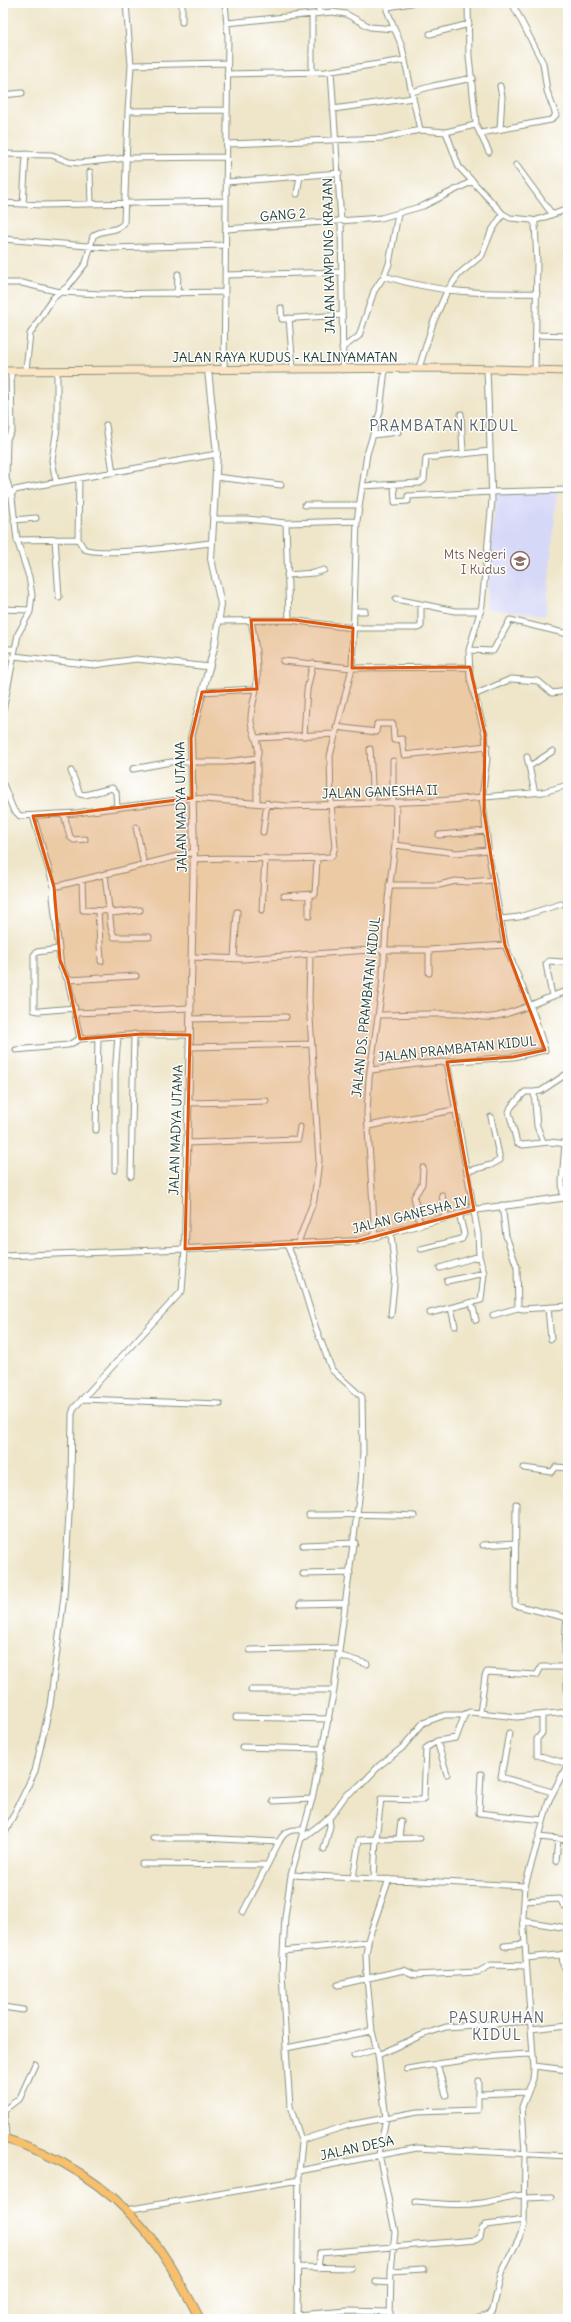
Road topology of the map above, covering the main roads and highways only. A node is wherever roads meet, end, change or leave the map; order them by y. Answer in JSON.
{"nodes":[{"id":1,"x":3,"y":371,"type":"edge"},
{"id":2,"x":568,"y":371,"type":"edge"},
{"id":3,"x":5,"y":2139,"type":"edge"},
{"id":4,"x":200,"y":2319,"type":"edge"}],
"edges":[{"from":1,"to":2,"type":"main road","name":"JALAN RAYA KUDUS - KALINYAMATAN"},
{"from":3,"to":4,"type":"main road"}]}
